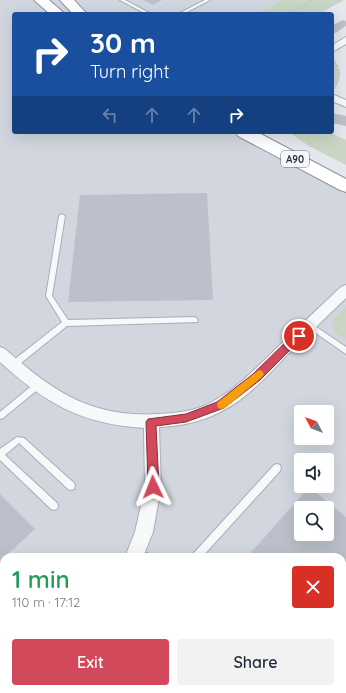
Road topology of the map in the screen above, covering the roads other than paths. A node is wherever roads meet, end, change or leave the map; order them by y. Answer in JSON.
{"nodes":[{"id":1,"x":41,"y":0,"type":"edge"},
{"id":2,"x":67,"y":0,"type":"edge"},
{"id":3,"x":122,"y":0,"type":"edge"},
{"id":4,"x":208,"y":0,"type":"edge"},
{"id":5,"x":56,"y":12,"type":"edge"},
{"id":6,"x":78,"y":12,"type":"edge"},
{"id":7,"x":145,"y":12,"type":"edge"},
{"id":8,"x":184,"y":12,"type":"edge"},
{"id":9,"x":346,"y":40,"type":"edge"},
{"id":10,"x":334,"y":47,"type":"edge"},
{"id":11,"x":334,"y":95,"type":"edge"},
{"id":12,"x":346,"y":104,"type":"edge"},
{"id":13,"x":248,"y":134,"type":"edge"},
{"id":14,"x":277,"y":134,"type":"edge"},
{"id":15,"x":346,"y":170,"type":"edge"},
{"id":16,"x":346,"y":186,"type":"edge"},
{"id":17,"x":62,"y":216,"type":"dead end"},
{"id":18,"x":346,"y":290,"type":"edge"},
{"id":19,"x":195,"y":320,"type":"dead end"},
{"id":20,"x":66,"y":323,"type":"junction"},
{"id":21,"x":309,"y":326,"type":"junction"},
{"id":22,"x":346,"y":351,"type":"edge"},
{"id":23,"x":0,"y":353,"type":"edge"},
{"id":24,"x":13,"y":365,"type":"junction"},
{"id":25,"x":38,"y":385,"type":"junction"},
{"id":26,"x":0,"y":416,"type":"edge"},
{"id":27,"x":151,"y":422,"type":"junction"},
{"id":28,"x":0,"y":455,"type":"edge"},
{"id":29,"x":277,"y":468,"type":"dead end"},
{"id":30,"x":71,"y":486,"type":"dead end"},
{"id":31,"x":54,"y":506,"type":"dead end"},
{"id":32,"x":136,"y":553,"type":"edge"},
{"id":33,"x":200,"y":553,"type":"edge"}],
"edges":[{"from":1,"to":5,"type":"highway"},
{"from":2,"to":6,"type":"highway"},
{"from":3,"to":7,"type":"lane"},
{"from":4,"to":8,"type":"lane"},
{"from":9,"to":10,"type":"street"},
{"from":11,"to":12,"type":"street"},
{"from":13,"to":16,"type":"highway","number":"A90"},
{"from":14,"to":15,"type":"highway","number":"A90"},
{"from":17,"to":20,"type":"lane"},
{"from":18,"to":21,"type":"street"},
{"from":19,"to":20,"type":"lane"},
{"from":20,"to":24,"type":"lane"},
{"from":21,"to":22,"type":"lane"},
{"from":21,"to":27,"type":"street"},
{"from":23,"to":24,"type":"street"},
{"from":24,"to":25,"type":"street"},
{"from":25,"to":26,"type":"lane"},
{"from":25,"to":27,"type":"street"},
{"from":27,"to":32,"type":"street"},
{"from":28,"to":30,"type":"lane"},
{"from":28,"to":31,"type":"lane"},
{"from":29,"to":33,"type":"lane"}]}
